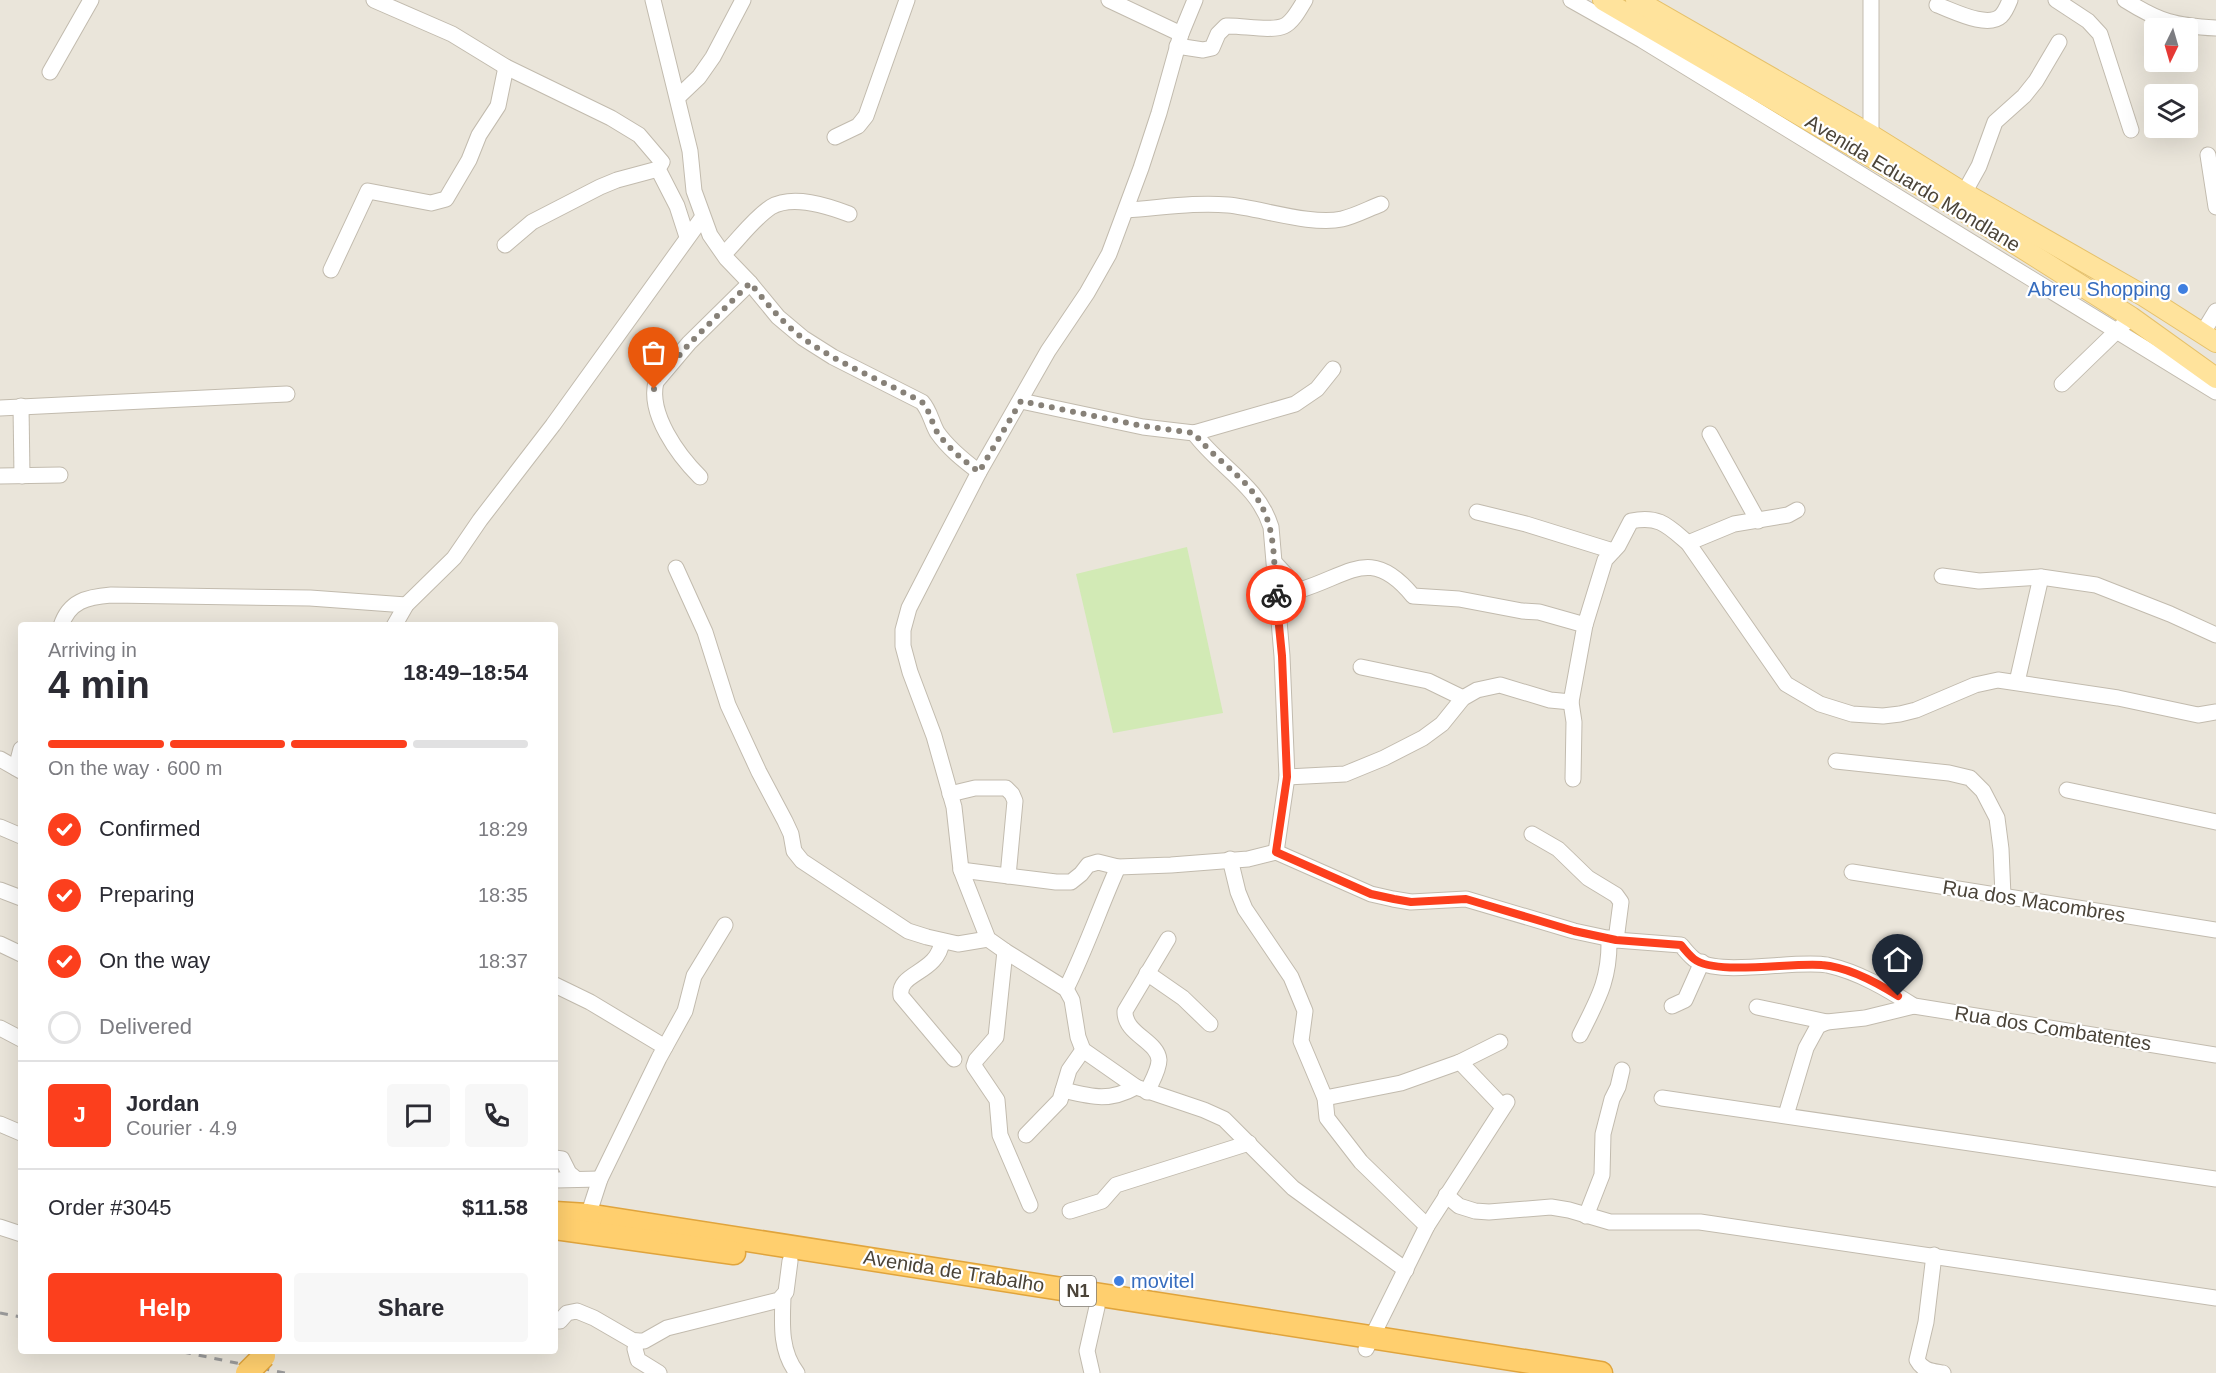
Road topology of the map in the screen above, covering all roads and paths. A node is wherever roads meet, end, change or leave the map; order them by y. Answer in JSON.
{"nodes":[{"id":1,"x":91,"y":0,"type":"edge"},
{"id":2,"x":374,"y":0,"type":"edge"},
{"id":3,"x":653,"y":0,"type":"edge"},
{"id":4,"x":743,"y":0,"type":"edge"},
{"id":5,"x":907,"y":0,"type":"edge"},
{"id":6,"x":1109,"y":0,"type":"edge"},
{"id":7,"x":1195,"y":0,"type":"edge"},
{"id":8,"x":1305,"y":0,"type":"edge"},
{"id":9,"x":1571,"y":0,"type":"edge"},
{"id":10,"x":1603,"y":0,"type":"edge"},
{"id":11,"x":1636,"y":0,"type":"edge"},
{"id":12,"x":1871,"y":0,"type":"edge"},
{"id":13,"x":2010,"y":0,"type":"edge"},
{"id":14,"x":2056,"y":0,"type":"edge"},
{"id":15,"x":2134,"y":2,"type":"edge"},
{"id":16,"x":1937,"y":5,"type":"dead end"},
{"id":17,"x":2216,"y":28,"type":"edge"},
{"id":18,"x":1179,"y":40,"type":"junction"},
{"id":19,"x":2059,"y":42,"type":"dead end"},
{"id":20,"x":506,"y":66,"type":"junction"},
{"id":21,"x":50,"y":72,"type":"dead end"},
{"id":22,"x":678,"y":97,"type":"junction"},
{"id":23,"x":2131,"y":130,"type":"dead end"},
{"id":24,"x":1871,"y":135,"type":"junction"},
{"id":25,"x":835,"y":137,"type":"dead end"},
{"id":26,"x":2208,"y":155,"type":"dead end"},
{"id":27,"x":658,"y":169,"type":"junction"},
{"id":28,"x":1964,"y":193,"type":"junction"},
{"id":29,"x":1381,"y":204,"type":"dead end"},
{"id":30,"x":2216,"y":207,"type":"edge"},
{"id":31,"x":1126,"y":210,"type":"junction"},
{"id":32,"x":849,"y":214,"type":"dead end"},
{"id":33,"x":702,"y":218,"type":"junction"},
{"id":34,"x":687,"y":237,"type":"junction"},
{"id":35,"x":505,"y":245,"type":"dead end"},
{"id":36,"x":724,"y":254,"type":"junction"},
{"id":37,"x":331,"y":270,"type":"dead end"},
{"id":38,"x":750,"y":283,"type":"junction"},
{"id":39,"x":2216,"y":311,"type":"edge"},
{"id":40,"x":2124,"y":324,"type":"junction"},
{"id":41,"x":2209,"y":338,"type":"edge"},
{"id":42,"x":1333,"y":369,"type":"dead end"},
{"id":43,"x":2216,"y":378,"type":"edge"},
{"id":44,"x":2062,"y":384,"type":"dead end"},
{"id":45,"x":2216,"y":392,"type":"edge"},
{"id":46,"x":287,"y":394,"type":"dead end"},
{"id":47,"x":1021,"y":401,"type":"junction"},
{"id":48,"x":21,"y":406,"type":"junction"},
{"id":49,"x":0,"y":408,"type":"edge"},
{"id":50,"x":1194,"y":433,"type":"junction"},
{"id":51,"x":1710,"y":434,"type":"dead end"},
{"id":52,"x":979,"y":472,"type":"junction"},
{"id":53,"x":60,"y":475,"type":"dead end"},
{"id":54,"x":0,"y":476,"type":"edge"},
{"id":55,"x":22,"y":476,"type":"junction"},
{"id":56,"x":700,"y":477,"type":"dead end"},
{"id":57,"x":1797,"y":510,"type":"dead end"},
{"id":58,"x":1476,"y":512,"type":"dead end"},
{"id":59,"x":1758,"y":521,"type":"junction"},
{"id":60,"x":1688,"y":543,"type":"junction"},
{"id":61,"x":1613,"y":551,"type":"junction"},
{"id":62,"x":1275,"y":563,"type":"junction"},
{"id":63,"x":676,"y":568,"type":"dead end"},
{"id":64,"x":1942,"y":576,"type":"dead end"},
{"id":65,"x":2041,"y":577,"type":"junction"},
{"id":66,"x":406,"y":605,"type":"junction"},
{"id":67,"x":63,"y":622,"type":"edge"},
{"id":68,"x":396,"y":622,"type":"edge"},
{"id":69,"x":1585,"y":625,"type":"junction"},
{"id":70,"x":2216,"y":635,"type":"edge"},
{"id":71,"x":1361,"y":667,"type":"dead end"},
{"id":72,"x":2018,"y":682,"type":"junction"},
{"id":73,"x":1463,"y":698,"type":"junction"},
{"id":74,"x":1570,"y":702,"type":"junction"},
{"id":75,"x":2216,"y":712,"type":"edge"},
{"id":76,"x":0,"y":759,"type":"edge"},
{"id":77,"x":1836,"y":761,"type":"dead end"},
{"id":78,"x":18,"y":769,"type":"edge"},
{"id":79,"x":1287,"y":777,"type":"junction"},
{"id":80,"x":1573,"y":779,"type":"dead end"},
{"id":81,"x":2067,"y":790,"type":"dead end"},
{"id":82,"x":950,"y":794,"type":"junction"},
{"id":83,"x":2216,"y":822,"type":"edge"},
{"id":84,"x":0,"y":827,"type":"edge"},
{"id":85,"x":1532,"y":834,"type":"dead end"},
{"id":86,"x":18,"y":835,"type":"edge"},
{"id":87,"x":1276,"y":852,"type":"junction"},
{"id":88,"x":1230,"y":859,"type":"junction"},
{"id":89,"x":1118,"y":867,"type":"junction"},
{"id":90,"x":961,"y":870,"type":"junction"},
{"id":91,"x":1851,"y":872,"type":"dead end"},
{"id":92,"x":1008,"y":876,"type":"junction"},
{"id":93,"x":0,"y":890,"type":"edge"},
{"id":94,"x":2003,"y":896,"type":"junction"},
{"id":95,"x":18,"y":897,"type":"edge"},
{"id":96,"x":725,"y":925,"type":"dead end"},
{"id":97,"x":2216,"y":930,"type":"edge"},
{"id":98,"x":988,"y":939,"type":"junction"},
{"id":99,"x":1168,"y":939,"type":"dead end"},
{"id":100,"x":1612,"y":939,"type":"junction"},
{"id":101,"x":942,"y":941,"type":"junction"},
{"id":102,"x":0,"y":944,"type":"edge"},
{"id":103,"x":1005,"y":951,"type":"junction"},
{"id":104,"x":18,"y":953,"type":"edge"},
{"id":105,"x":1702,"y":962,"type":"junction"},
{"id":106,"x":1147,"y":973,"type":"junction"},
{"id":107,"x":558,"y":986,"type":"edge"},
{"id":108,"x":1066,"y":989,"type":"junction"},
{"id":109,"x":1672,"y":1006,"type":"dead end"},
{"id":110,"x":1914,"y":1006,"type":"junction"},
{"id":111,"x":1757,"y":1007,"type":"dead end"},
{"id":112,"x":1827,"y":1022,"type":"junction"},
{"id":113,"x":1210,"y":1024,"type":"dead end"},
{"id":114,"x":0,"y":1028,"type":"edge"},
{"id":115,"x":1580,"y":1035,"type":"dead end"},
{"id":116,"x":18,"y":1038,"type":"edge"},
{"id":117,"x":1500,"y":1042,"type":"dead end"},
{"id":118,"x":665,"y":1047,"type":"junction"},
{"id":119,"x":1083,"y":1050,"type":"junction"},
{"id":120,"x":2216,"y":1054,"type":"edge"},
{"id":121,"x":954,"y":1059,"type":"dead end"},
{"id":122,"x":1460,"y":1062,"type":"junction"},
{"id":123,"x":1622,"y":1070,"type":"dead end"},
{"id":124,"x":1142,"y":1089,"type":"junction"},
{"id":125,"x":1063,"y":1090,"type":"junction"},
{"id":126,"x":1325,"y":1098,"type":"junction"},
{"id":127,"x":1662,"y":1098,"type":"dead end"},
{"id":128,"x":1786,"y":1115,"type":"junction"},
{"id":129,"x":0,"y":1124,"type":"edge"},
{"id":130,"x":18,"y":1132,"type":"edge"},
{"id":131,"x":1026,"y":1135,"type":"dead end"},
{"id":132,"x":1249,"y":1143,"type":"junction"},
{"id":133,"x":558,"y":1158,"type":"edge"},
{"id":134,"x":575,"y":1178,"type":"junction"},
{"id":135,"x":600,"y":1179,"type":"junction"},
{"id":136,"x":2216,"y":1179,"type":"edge"},
{"id":137,"x":558,"y":1180,"type":"edge"},
{"id":138,"x":1446,"y":1196,"type":"junction"},
{"id":139,"x":1030,"y":1205,"type":"dead end"},
{"id":140,"x":1070,"y":1211,"type":"dead end"},
{"id":141,"x":558,"y":1214,"type":"edge"},
{"id":142,"x":1586,"y":1216,"type":"junction"},
{"id":143,"x":586,"y":1223,"type":"junction"},
{"id":144,"x":1426,"y":1226,"type":"junction"},
{"id":145,"x":0,"y":1227,"type":"edge"},
{"id":146,"x":558,"y":1228,"type":"edge"},
{"id":147,"x":18,"y":1233,"type":"edge"},
{"id":148,"x":704,"y":1241,"type":"junction"},
{"id":149,"x":1934,"y":1255,"type":"junction"},
{"id":150,"x":790,"y":1261,"type":"junction"},
{"id":151,"x":871,"y":1266,"type":"junction"},
{"id":152,"x":1406,"y":1270,"type":"junction"},
{"id":153,"x":1002,"y":1285,"type":"junction"},
{"id":154,"x":783,"y":1297,"type":"junction"},
{"id":155,"x":2216,"y":1298,"type":"edge"},
{"id":156,"x":1097,"y":1306,"type":"junction"},
{"id":157,"x":1162,"y":1310,"type":"junction"},
{"id":158,"x":558,"y":1321,"type":"edge"},
{"id":159,"x":637,"y":1341,"type":"junction"},
{"id":160,"x":1369,"y":1343,"type":"junction"},
{"id":161,"x":266,"y":1354,"type":"edge"},
{"id":162,"x":1463,"y":1358,"type":"junction"},
{"id":163,"x":247,"y":1373,"type":"edge"},
{"id":164,"x":659,"y":1373,"type":"edge"},
{"id":165,"x":797,"y":1373,"type":"edge"},
{"id":166,"x":1092,"y":1373,"type":"edge"},
{"id":167,"x":1518,"y":1373,"type":"edge"},
{"id":168,"x":1601,"y":1373,"type":"edge"},
{"id":169,"x":1943,"y":1373,"type":"edge"}],
"edges":[{"from":1,"to":21,"type":"street"},
{"from":2,"to":20,"type":"street"},
{"from":3,"to":22,"type":"street"},
{"from":4,"to":22,"type":"street"},
{"from":5,"to":25,"type":"street"},
{"from":6,"to":18,"type":"street"},
{"from":7,"to":18,"type":"street"},
{"from":8,"to":18,"type":"street"},
{"from":9,"to":40,"type":"street"},
{"from":10,"to":40,"type":"main road","name":"Avenida Eduardo Mondlane"},
{"from":11,"to":24,"type":"main road","name":"Avenida Eduardo Mondlane"},
{"from":12,"to":24,"type":"street"},
{"from":13,"to":16,"type":"street"},
{"from":14,"to":23,"type":"street"},
{"from":15,"to":17,"type":"street"},
{"from":18,"to":31,"type":"street"},
{"from":19,"to":28,"type":"street"},
{"from":20,"to":27,"type":"street"},
{"from":20,"to":37,"type":"street"},
{"from":22,"to":33,"type":"street"},
{"from":24,"to":28,"type":"main road","name":"Avenida Eduardo Mondlane"},
{"from":26,"to":30,"type":"street"},
{"from":27,"to":34,"type":"street"},
{"from":27,"to":35,"type":"street"},
{"from":28,"to":41,"type":"main road","name":"Avenida Eduardo Mondlane"},
{"from":29,"to":31,"type":"street"},
{"from":31,"to":47,"type":"street"},
{"from":32,"to":36,"type":"street"},
{"from":33,"to":34,"type":"street"},
{"from":33,"to":36,"type":"street"},
{"from":34,"to":66,"type":"street"},
{"from":36,"to":38,"type":"street"},
{"from":38,"to":52,"type":"street"},
{"from":38,"to":56,"type":"street"},
{"from":39,"to":41,"type":"street"},
{"from":40,"to":43,"type":"main road","name":"Avenida Eduardo Mondlane"},
{"from":40,"to":44,"type":"street"},
{"from":40,"to":45,"type":"street"},
{"from":42,"to":50,"type":"street"},
{"from":46,"to":48,"type":"street"},
{"from":47,"to":50,"type":"street"},
{"from":47,"to":52,"type":"street"},
{"from":48,"to":49,"type":"street"},
{"from":48,"to":55,"type":"street"},
{"from":50,"to":62,"type":"street"},
{"from":51,"to":59,"type":"street"},
{"from":52,"to":82,"type":"street"},
{"from":53,"to":55,"type":"street"},
{"from":54,"to":55,"type":"street"},
{"from":57,"to":59,"type":"street"},
{"from":58,"to":61,"type":"street"},
{"from":59,"to":60,"type":"street"},
{"from":60,"to":61,"type":"street"},
{"from":60,"to":72,"type":"street"},
{"from":61,"to":69,"type":"street"},
{"from":62,"to":69,"type":"street"},
{"from":62,"to":79,"type":"street"},
{"from":63,"to":101,"type":"street"},
{"from":64,"to":65,"type":"street"},
{"from":65,"to":70,"type":"street"},
{"from":65,"to":72,"type":"street"},
{"from":66,"to":67,"type":"street"},
{"from":66,"to":68,"type":"street"},
{"from":69,"to":74,"type":"street"},
{"from":71,"to":73,"type":"street"},
{"from":72,"to":75,"type":"street"},
{"from":73,"to":74,"type":"street"},
{"from":73,"to":79,"type":"street"},
{"from":74,"to":80,"type":"street"},
{"from":76,"to":78,"type":"street"},
{"from":77,"to":94,"type":"street"},
{"from":79,"to":87,"type":"street"},
{"from":81,"to":83,"type":"street"},
{"from":82,"to":90,"type":"street"},
{"from":82,"to":92,"type":"street"},
{"from":84,"to":86,"type":"street"},
{"from":85,"to":100,"type":"street"},
{"from":87,"to":88,"type":"street"},
{"from":87,"to":100,"type":"street","name":"Rua dos Combatentes"},
{"from":88,"to":89,"type":"street"},
{"from":88,"to":126,"type":"street"},
{"from":89,"to":92,"type":"street"},
{"from":89,"to":108,"type":"street"},
{"from":90,"to":92,"type":"street"},
{"from":90,"to":98,"type":"street"},
{"from":91,"to":94,"type":"street","name":"Rua dos Macombres"},
{"from":93,"to":95,"type":"street"},
{"from":94,"to":97,"type":"street","name":"Rua dos Macombres"},
{"from":96,"to":118,"type":"street"},
{"from":98,"to":101,"type":"street"},
{"from":98,"to":103,"type":"street"},
{"from":99,"to":106,"type":"street"},
{"from":100,"to":105,"type":"street","name":"Rua dos Combatentes"},
{"from":100,"to":115,"type":"street"},
{"from":101,"to":121,"type":"street"},
{"from":102,"to":104,"type":"street"},
{"from":103,"to":108,"type":"street"},
{"from":103,"to":139,"type":"street"},
{"from":105,"to":109,"type":"street"},
{"from":105,"to":110,"type":"street","name":"Rua dos Combatentes"},
{"from":106,"to":113,"type":"street"},
{"from":106,"to":124,"type":"street"},
{"from":107,"to":118,"type":"street"},
{"from":108,"to":119,"type":"street"},
{"from":110,"to":112,"type":"street"},
{"from":110,"to":120,"type":"street","name":"Rua dos Combatentes"},
{"from":111,"to":112,"type":"street"},
{"from":112,"to":128,"type":"street"},
{"from":114,"to":116,"type":"street"},
{"from":117,"to":122,"type":"street"},
{"from":118,"to":135,"type":"street"},
{"from":119,"to":124,"type":"street"},
{"from":119,"to":125,"type":"street"},
{"from":122,"to":126,"type":"street"},
{"from":122,"to":138,"type":"street"},
{"from":123,"to":142,"type":"street"},
{"from":124,"to":125,"type":"street"},
{"from":124,"to":132,"type":"street"},
{"from":125,"to":131,"type":"street"},
{"from":126,"to":144,"type":"street"},
{"from":127,"to":128,"type":"street"},
{"from":128,"to":136,"type":"street"},
{"from":129,"to":130,"type":"street"},
{"from":132,"to":140,"type":"street"},
{"from":132,"to":152,"type":"street"},
{"from":133,"to":134,"type":"street"},
{"from":134,"to":135,"type":"street"},
{"from":134,"to":137,"type":"street"},
{"from":135,"to":143,"type":"street"},
{"from":138,"to":142,"type":"street"},
{"from":138,"to":144,"type":"street"},
{"from":141,"to":143,"type":"highway","name":"Avenida de Trabalho","number":"N1"},
{"from":142,"to":149,"type":"street"},
{"from":143,"to":146,"type":"highway","name":"Avenida de Trabalho","number":"N1"},
{"from":143,"to":148,"type":"highway","name":"Avenida de Trabalho","number":"N1"},
{"from":144,"to":152,"type":"street"},
{"from":145,"to":147,"type":"street"},
{"from":148,"to":150,"type":"highway","name":"Avenida de Trabalho","number":"N1"},
{"from":148,"to":151,"type":"highway","name":"Avenida de Trabalho","number":"N1"},
{"from":149,"to":155,"type":"street"},
{"from":149,"to":169,"type":"street"},
{"from":150,"to":151,"type":"highway","name":"Avenida de Trabalho","number":"N1"},
{"from":150,"to":154,"type":"street"},
{"from":151,"to":153,"type":"highway","name":"Avenida de Trabalho","number":"N1"},
{"from":152,"to":160,"type":"street"},
{"from":153,"to":156,"type":"highway","name":"Avenida de Trabalho","number":"N1"},
{"from":153,"to":157,"type":"highway","name":"Avenida de Trabalho","number":"N1"},
{"from":154,"to":159,"type":"street"},
{"from":154,"to":165,"type":"street"},
{"from":156,"to":157,"type":"highway","name":"Avenida de Trabalho","number":"N1"},
{"from":156,"to":166,"type":"street"},
{"from":157,"to":160,"type":"highway","name":"Avenida de Trabalho","number":"N1"},
{"from":158,"to":159,"type":"street"},
{"from":159,"to":164,"type":"street"},
{"from":160,"to":162,"type":"highway","name":"Avenida de Trabalho","number":"N1"},
{"from":161,"to":163,"type":"highway","bridge":true},
{"from":162,"to":167,"type":"highway","name":"Avenida de Trabalho","number":"N1"},
{"from":162,"to":168,"type":"highway","name":"Avenida de Trabalho","number":"N1"}]}
